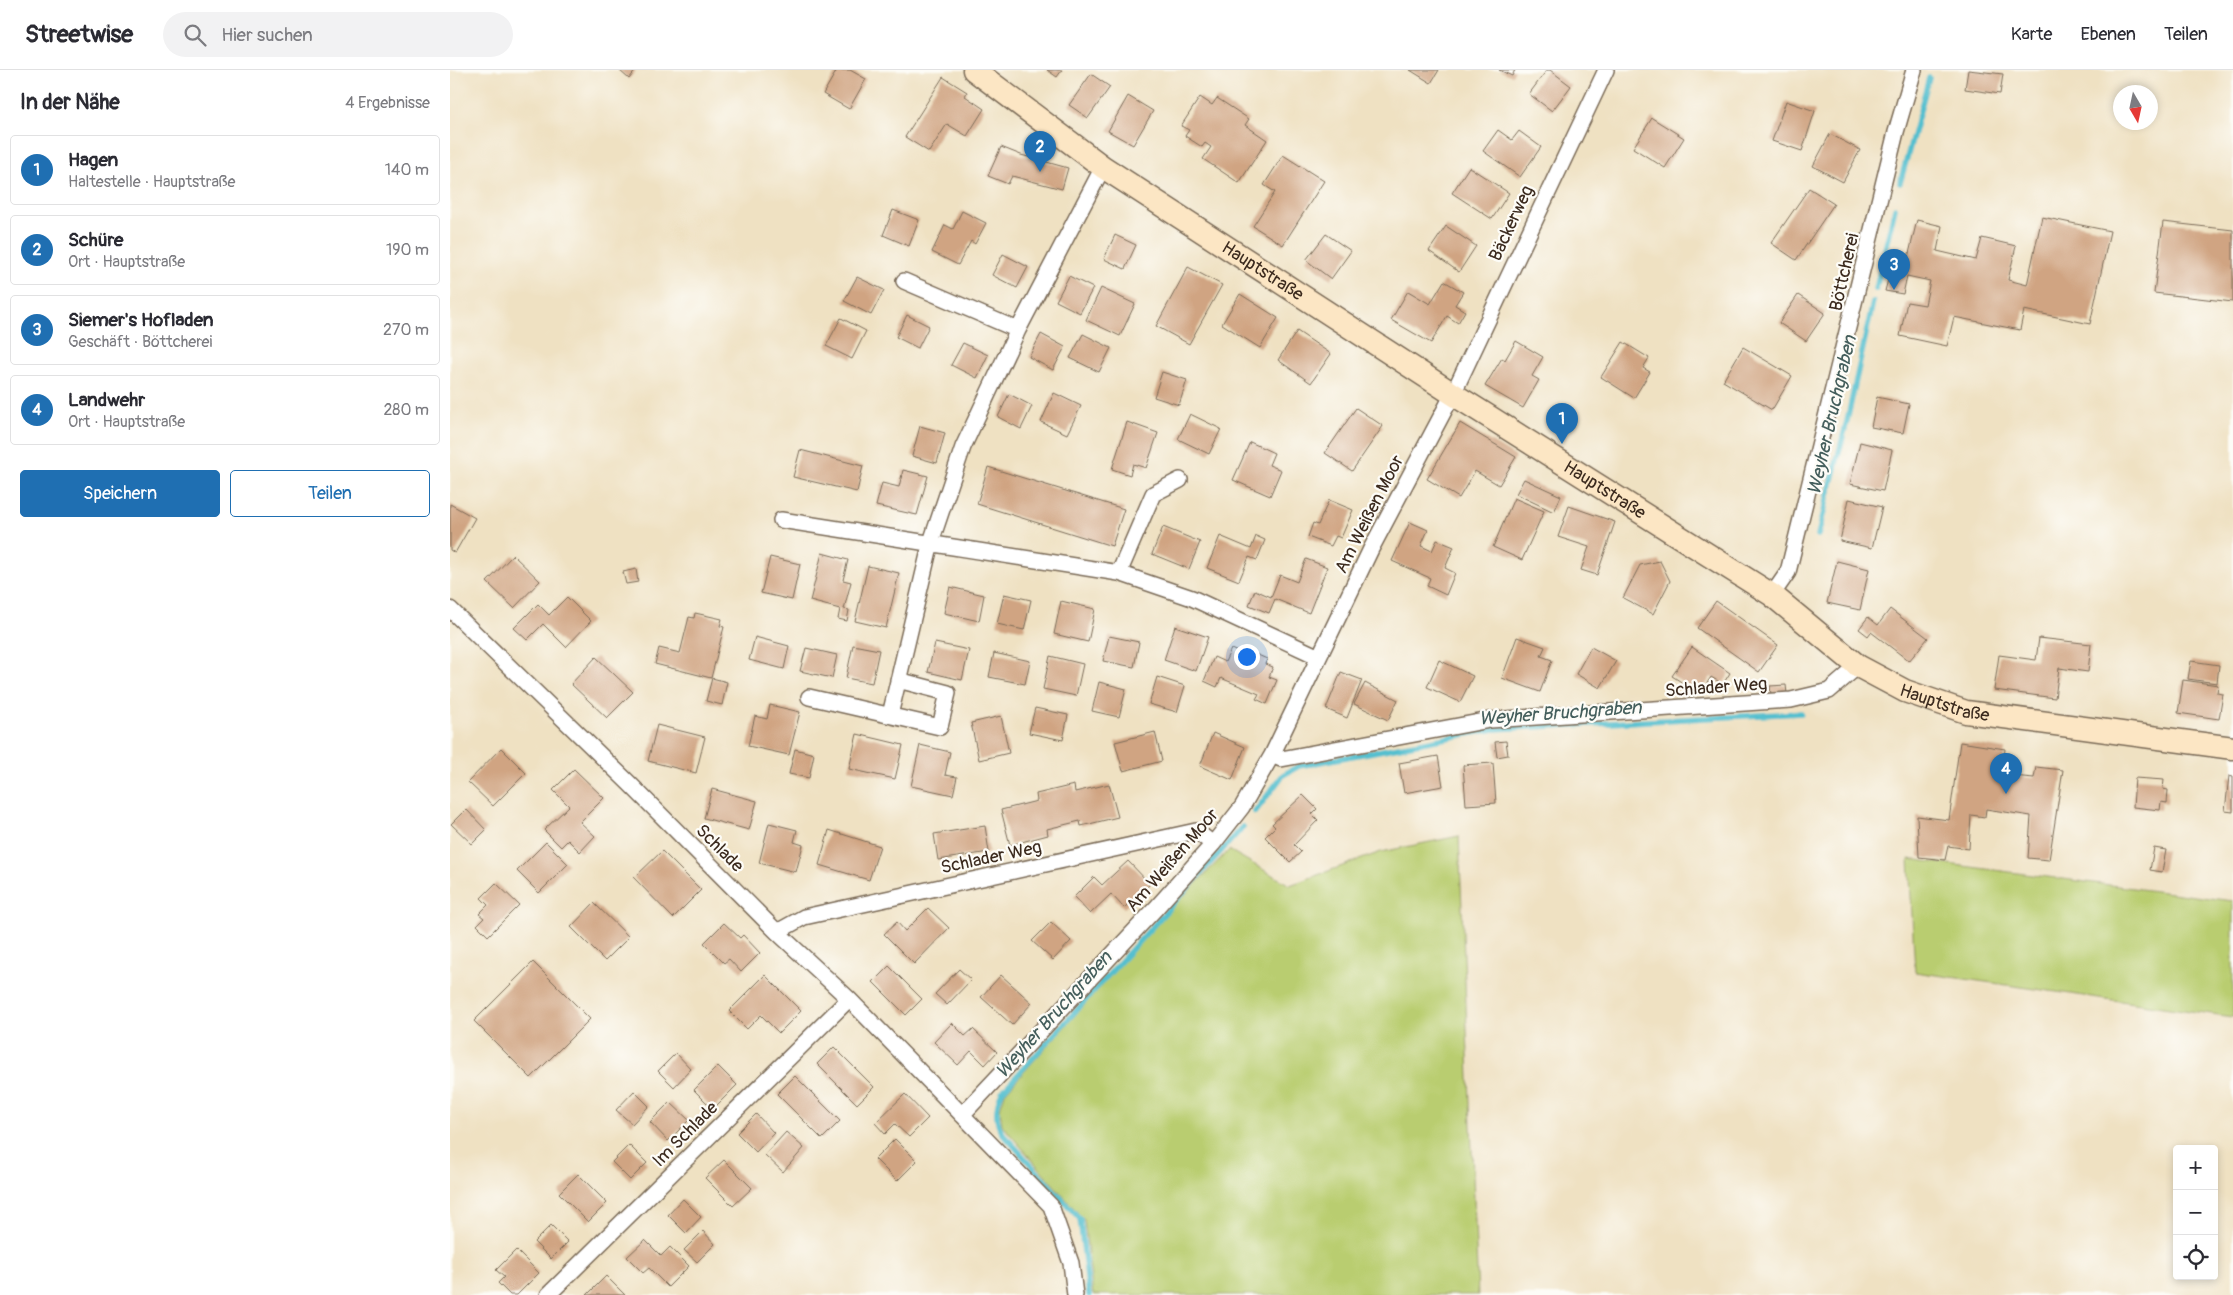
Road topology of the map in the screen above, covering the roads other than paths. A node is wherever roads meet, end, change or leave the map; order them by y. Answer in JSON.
{"nodes":[{"id":1,"x":974,"y":70,"type":"edge"},
{"id":2,"x":1606,"y":70,"type":"edge"},
{"id":3,"x":1914,"y":70,"type":"edge"},
{"id":4,"x":1103,"y":167,"type":"junction"},
{"id":5,"x":904,"y":281,"type":"dead end"},
{"id":6,"x":1018,"y":330,"type":"junction"},
{"id":7,"x":1452,"y":394,"type":"junction"},
{"id":8,"x":1180,"y":480,"type":"dead end"},
{"id":9,"x":781,"y":520,"type":"dead end"},
{"id":10,"x":931,"y":542,"type":"junction"},
{"id":11,"x":1119,"y":574,"type":"junction"},
{"id":12,"x":1772,"y":595,"type":"junction"},
{"id":13,"x":450,"y":609,"type":"edge"},
{"id":14,"x":1319,"y":657,"type":"junction"},
{"id":15,"x":1858,"y":666,"type":"junction"},
{"id":16,"x":898,"y":680,"type":"junction"},
{"id":17,"x":810,"y":697,"type":"dead end"},
{"id":18,"x":890,"y":715,"type":"junction"},
{"id":19,"x":2233,"y":748,"type":"edge"},
{"id":20,"x":1272,"y":755,"type":"junction"},
{"id":21,"x":1213,"y":844,"type":"junction"},
{"id":22,"x":777,"y":932,"type":"junction"},
{"id":23,"x":849,"y":999,"type":"junction"},
{"id":24,"x":962,"y":1115,"type":"junction"},
{"id":25,"x":548,"y":1295,"type":"edge"},
{"id":26,"x":1075,"y":1295,"type":"edge"}],
"edges":[{"from":1,"to":4,"type":"main road","name":"Hauptstraße"},
{"from":2,"to":7,"type":"street","name":"Bäckerweg"},
{"from":3,"to":12,"type":"street","name":"Böttcherei"},
{"from":4,"to":6,"type":"street"},
{"from":4,"to":7,"type":"main road","name":"Hauptstraße"},
{"from":5,"to":6,"type":"street"},
{"from":6,"to":10,"type":"street"},
{"from":7,"to":12,"type":"main road","name":"Hauptstraße"},
{"from":7,"to":14,"type":"street","name":"Am Weißen Moor"},
{"from":8,"to":11,"type":"street"},
{"from":9,"to":10,"type":"street"},
{"from":10,"to":11,"type":"street"},
{"from":10,"to":16,"type":"street"},
{"from":11,"to":14,"type":"street"},
{"from":12,"to":15,"type":"main road","name":"Hauptstraße"},
{"from":13,"to":22,"type":"street","name":"Schlade"},
{"from":14,"to":20,"type":"street","name":"Am Weißen Moor"},
{"from":15,"to":19,"type":"main road","name":"Hauptstraße"},
{"from":15,"to":20,"type":"street","name":"Schlader Weg"},
{"from":16,"to":18,"type":"street"},
{"from":16,"to":18,"type":"street"},
{"from":17,"to":18,"type":"street"},
{"from":20,"to":21,"type":"street","name":"Am Weißen Moor"},
{"from":21,"to":22,"type":"street","name":"Schlader Weg"},
{"from":21,"to":24,"type":"street","name":"Am Weißen Moor"},
{"from":22,"to":23,"type":"street","name":"Schlade"},
{"from":23,"to":24,"type":"street","name":"Schlade"},
{"from":23,"to":25,"type":"street","name":"Im Schlade"},
{"from":24,"to":26,"type":"street"}]}
